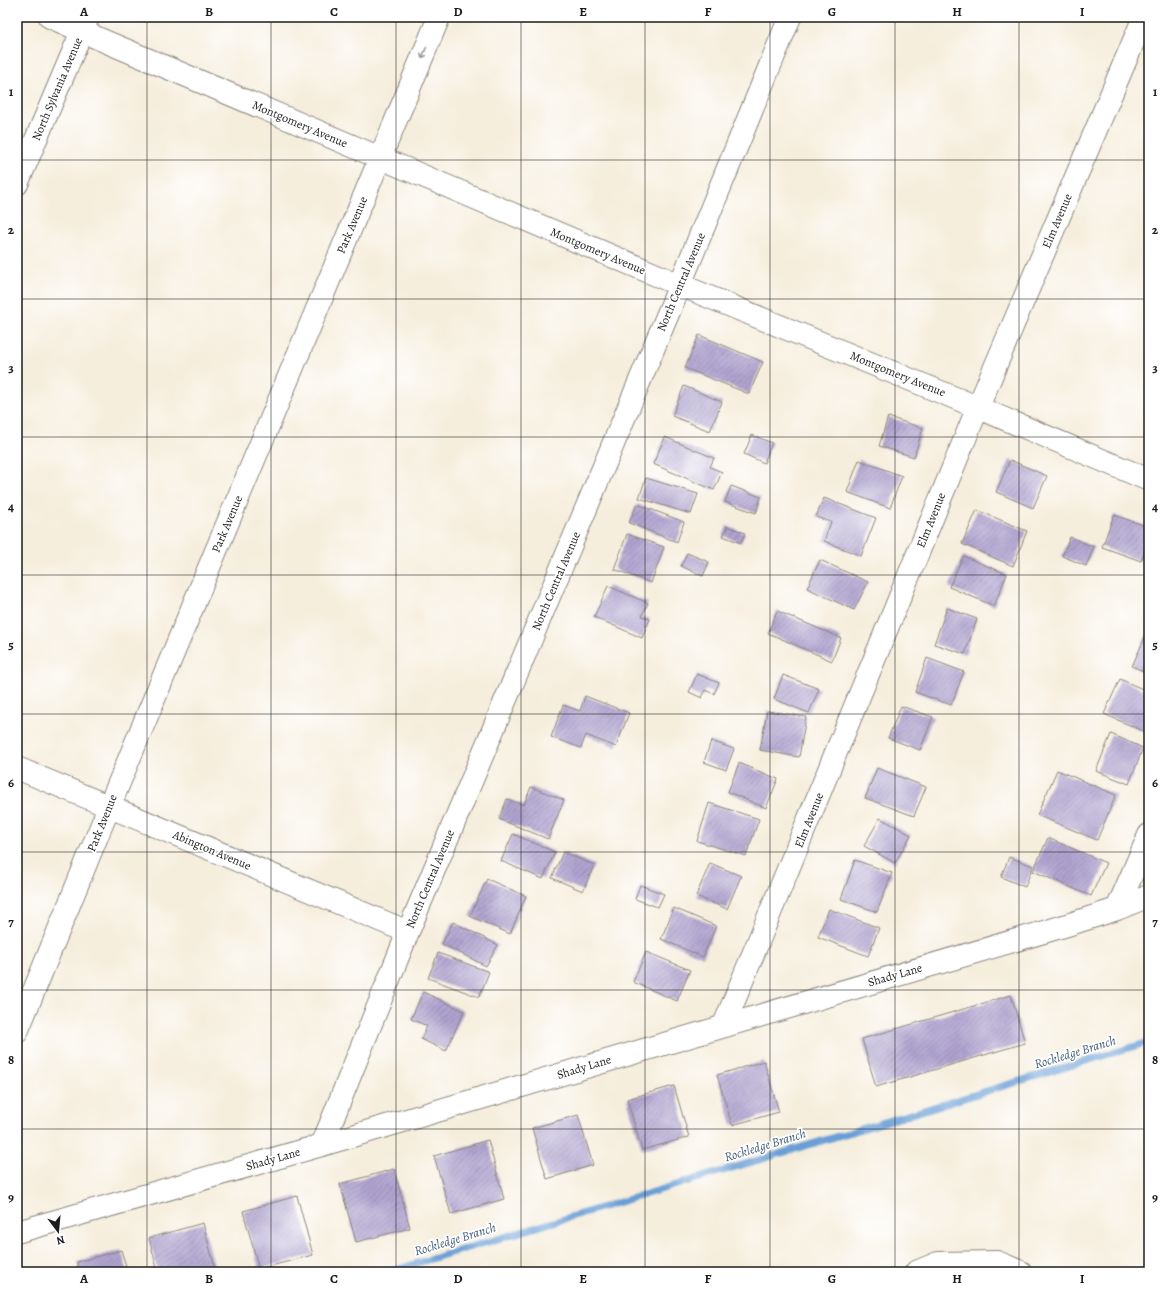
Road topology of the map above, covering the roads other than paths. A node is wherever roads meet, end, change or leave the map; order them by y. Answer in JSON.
{"nodes":[{"id":1,"x":50,"y":17,"type":"edge"},
{"id":2,"x":439,"y":17,"type":"edge"},
{"id":3,"x":790,"y":17,"type":"edge"},
{"id":4,"x":1144,"y":17,"type":"edge"},
{"id":5,"x":85,"y":24,"type":"edge"},
{"id":6,"x":380,"y":158,"type":"junction"},
{"id":7,"x":17,"y":184,"type":"edge"},
{"id":8,"x":680,"y":286,"type":"junction"},
{"id":9,"x":978,"y":407,"type":"junction"},
{"id":10,"x":1149,"y":480,"type":"edge"},
{"id":11,"x":17,"y":768,"type":"edge"},
{"id":12,"x":109,"y":807,"type":"junction"},
{"id":13,"x":1149,"y":835,"type":"edge"},
{"id":14,"x":1149,"y":896,"type":"edge"},
{"id":15,"x":1117,"y":909,"type":"junction"},
{"id":16,"x":408,"y":932,"type":"junction"},
{"id":17,"x":724,"y":1025,"type":"junction"},
{"id":18,"x":17,"y":1032,"type":"edge"},
{"id":19,"x":322,"y":1145,"type":"junction"},
{"id":20,"x":17,"y":1232,"type":"edge"},
{"id":21,"x":916,"y":1272,"type":"edge"},
{"id":22,"x":1021,"y":1272,"type":"edge"}],
"edges":[{"from":1,"to":5,"type":"street","name":"Montgomery Avenue"},
{"from":2,"to":6,"type":"street","name":"Park Avenue","one_way":true},
{"from":3,"to":8,"type":"street","name":"North Central Avenue"},
{"from":4,"to":9,"type":"street","name":"Elm Avenue"},
{"from":5,"to":6,"type":"street","name":"Montgomery Avenue"},
{"from":5,"to":7,"type":"street","name":"North Sylvania Avenue"},
{"from":6,"to":8,"type":"street","name":"Montgomery Avenue"},
{"from":6,"to":12,"type":"street","name":"Park Avenue"},
{"from":8,"to":9,"type":"street","name":"Montgomery Avenue"},
{"from":8,"to":16,"type":"street","name":"North Central Avenue"},
{"from":9,"to":10,"type":"street","name":"Montgomery Avenue"},
{"from":9,"to":17,"type":"street","name":"Elm Avenue"},
{"from":11,"to":12,"type":"street","name":"Abington Avenue"},
{"from":12,"to":16,"type":"street","name":"Abington Avenue"},
{"from":12,"to":18,"type":"street","name":"Park Avenue"},
{"from":13,"to":15,"type":"street"},
{"from":14,"to":15,"type":"street","name":"Shady Lane"},
{"from":15,"to":17,"type":"street","name":"Shady Lane"},
{"from":16,"to":19,"type":"street","name":"North Central Avenue"},
{"from":17,"to":19,"type":"street","name":"Shady Lane"},
{"from":19,"to":20,"type":"street","name":"Shady Lane"},
{"from":21,"to":22,"type":"street"}]}
